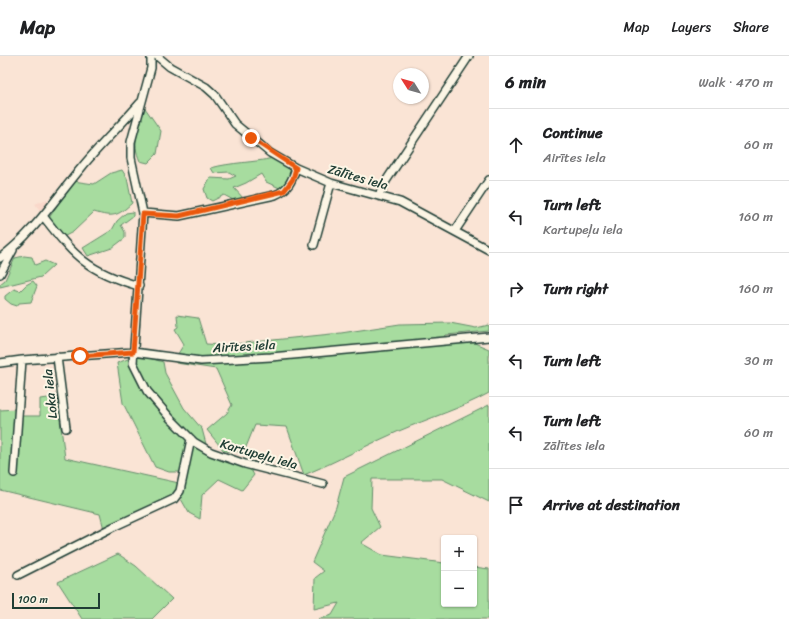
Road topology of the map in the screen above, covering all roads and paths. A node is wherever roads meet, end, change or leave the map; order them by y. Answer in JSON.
{"nodes":[{"id":1,"x":151,"y":56,"type":"edge"},
{"id":2,"x":157,"y":56,"type":"edge"},
{"id":3,"x":469,"y":56,"type":"edge"},
{"id":4,"x":141,"y":102,"type":"junction"},
{"id":5,"x":296,"y":168,"type":"junction"},
{"id":6,"x":489,"y":180,"type":"edge"},
{"id":7,"x":331,"y":183,"type":"junction"},
{"id":8,"x":379,"y":195,"type":"junction"},
{"id":9,"x":143,"y":214,"type":"junction"},
{"id":10,"x":43,"y":216,"type":"junction"},
{"id":11,"x":455,"y":231,"type":"junction"},
{"id":12,"x":314,"y":245,"type":"dead end"},
{"id":13,"x":14,"y":248,"type":"junction"},
{"id":14,"x":489,"y":249,"type":"edge"},
{"id":15,"x":0,"y":258,"type":"edge"},
{"id":16,"x":0,"y":274,"type":"edge"},
{"id":17,"x":139,"y":286,"type":"junction"},
{"id":18,"x":489,"y":337,"type":"edge"},
{"id":19,"x":133,"y":352,"type":"junction"},
{"id":20,"x":58,"y":357,"type":"junction"},
{"id":21,"x":22,"y":360,"type":"junction"},
{"id":22,"x":0,"y":363,"type":"edge"},
{"id":23,"x":66,"y":428,"type":"dead end"},
{"id":24,"x":191,"y":439,"type":"junction"},
{"id":25,"x":14,"y":473,"type":"dead end"},
{"id":26,"x":323,"y":484,"type":"dead end"},
{"id":27,"x":18,"y":575,"type":"dead end"}],
"edges":[{"from":1,"to":4,"type":"street","name":"Kartupeļu iela"},
{"from":2,"to":5,"type":"street","name":"Zālītes iela"},
{"from":3,"to":8,"type":"street"},
{"from":4,"to":9,"type":"street","name":"Kartupeļu iela"},
{"from":4,"to":10,"type":"street"},
{"from":5,"to":7,"type":"street","name":"Zālītes iela"},
{"from":5,"to":9,"type":"street"},
{"from":6,"to":11,"type":"street"},
{"from":7,"to":8,"type":"street","name":"Zālītes iela"},
{"from":7,"to":12,"type":"street"},
{"from":8,"to":11,"type":"street","name":"Zālītes iela"},
{"from":9,"to":17,"type":"street","name":"Kartupeļu iela"},
{"from":10,"to":13,"type":"street"},
{"from":10,"to":17,"type":"street"},
{"from":11,"to":14,"type":"street","name":"Zālītes iela"},
{"from":13,"to":15,"type":"street"},
{"from":13,"to":16,"type":"street"},
{"from":17,"to":19,"type":"street","name":"Kartupeļu iela"},
{"from":18,"to":19,"type":"street","name":"Airītes iela"},
{"from":19,"to":20,"type":"street","name":"Airītes iela"},
{"from":19,"to":24,"type":"street","name":"Kartupeļu iela"},
{"from":20,"to":21,"type":"street","name":"Airītes iela"},
{"from":20,"to":23,"type":"street","name":"Loka iela"},
{"from":21,"to":22,"type":"street","name":"Airītes iela"},
{"from":21,"to":25,"type":"street"},
{"from":24,"to":26,"type":"street","name":"Kartupeļu iela"},
{"from":24,"to":27,"type":"street"}]}
